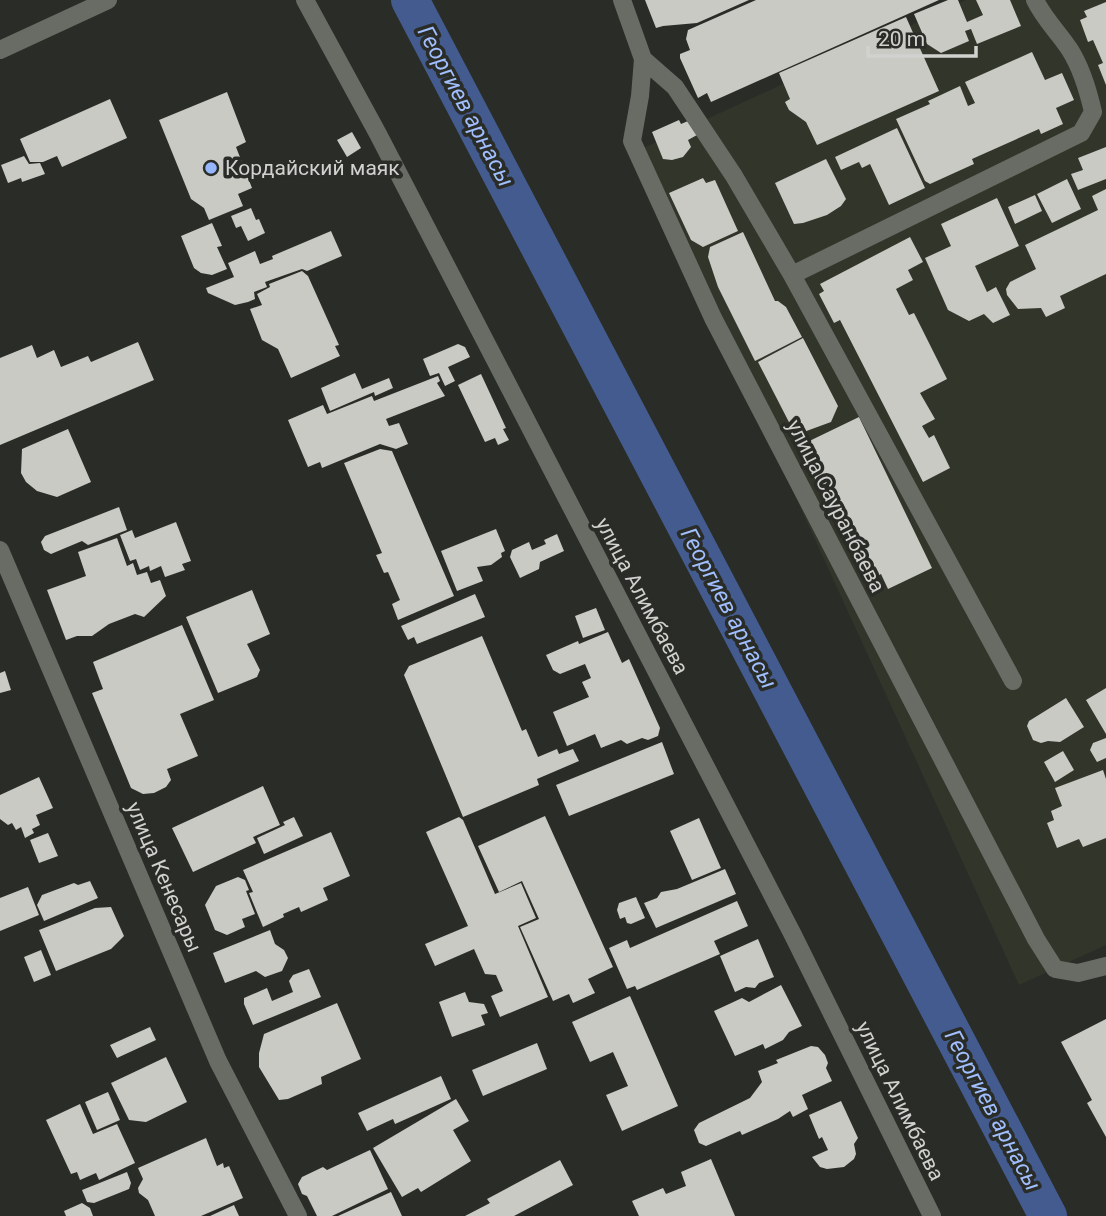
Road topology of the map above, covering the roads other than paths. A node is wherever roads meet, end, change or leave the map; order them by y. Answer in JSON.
{"nodes":[{"id":1,"x":107,"y":0,"type":"edge"},
{"id":2,"x":305,"y":0,"type":"edge"},
{"id":3,"x":622,"y":0,"type":"edge"},
{"id":4,"x":1035,"y":0,"type":"edge"},
{"id":5,"x":0,"y":50,"type":"edge"},
{"id":6,"x":643,"y":59,"type":"junction"},
{"id":7,"x":792,"y":275,"type":"junction"},
{"id":8,"x":0,"y":550,"type":"edge"},
{"id":9,"x":1013,"y":681,"type":"dead end"},
{"id":10,"x":1106,"y":966,"type":"edge"},
{"id":11,"x":298,"y":1216,"type":"edge"},
{"id":12,"x":932,"y":1216,"type":"edge"}],
"edges":[{"from":1,"to":5,"type":"street"},
{"from":2,"to":12,"type":"street","name":"улица Алимбаева"},
{"from":3,"to":6,"type":"street","name":"улица Сауранбаева"},
{"from":4,"to":7,"type":"street"},
{"from":6,"to":7,"type":"street"},
{"from":6,"to":10,"type":"street","name":"улица Сауранбаева"},
{"from":7,"to":9,"type":"street"},
{"from":8,"to":11,"type":"street","name":"улица Кенесары"}]}
